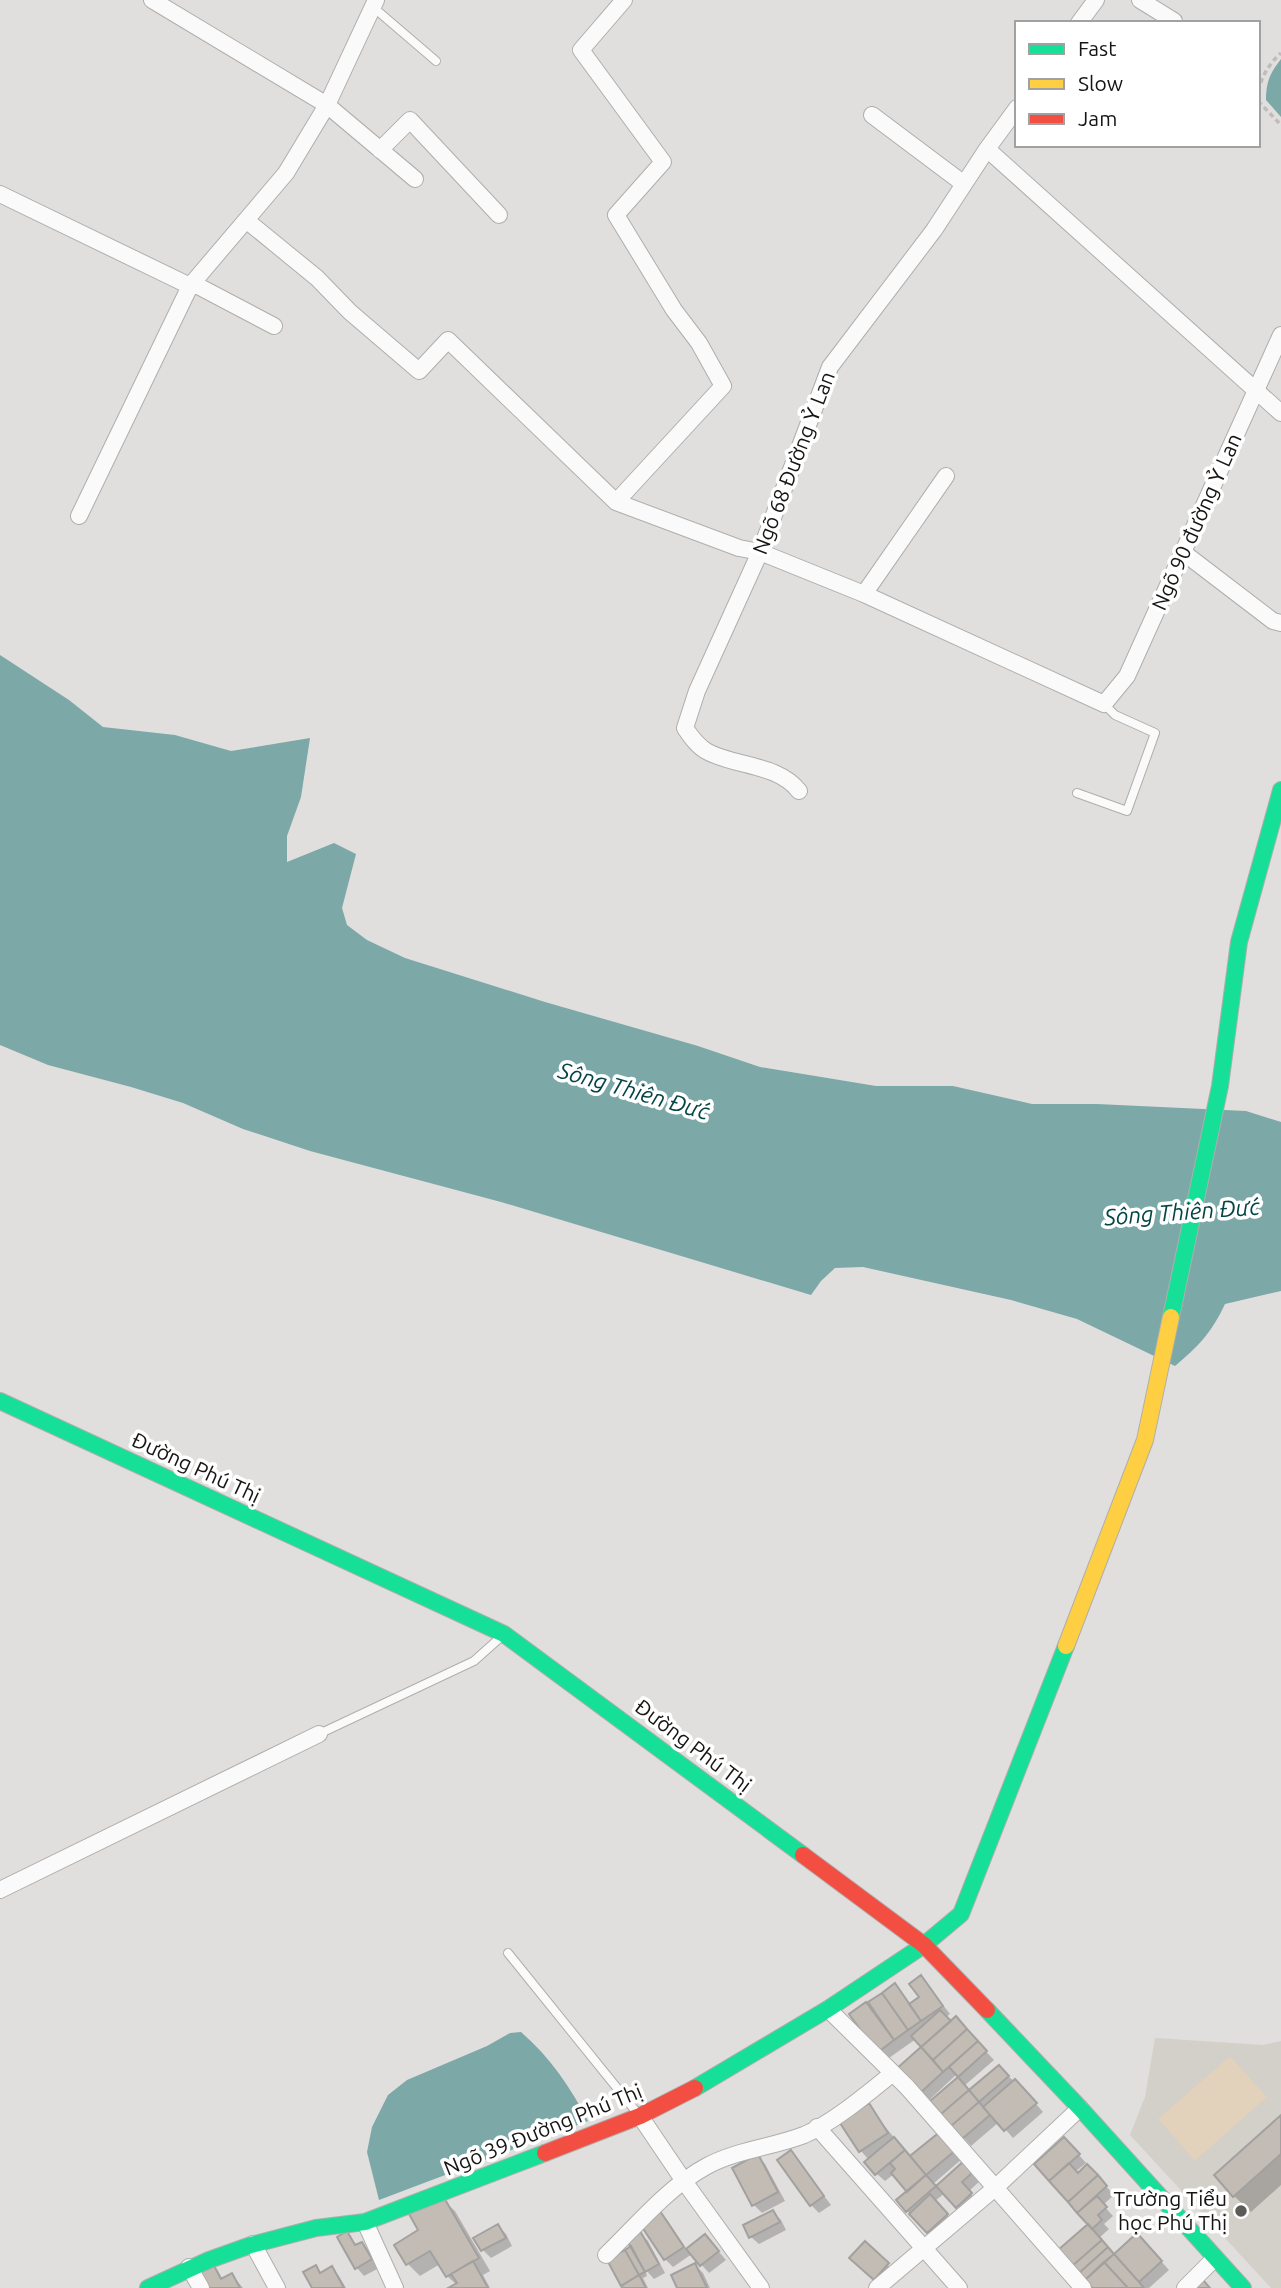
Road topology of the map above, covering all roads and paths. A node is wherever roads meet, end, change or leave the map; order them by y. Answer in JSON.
{"nodes":[{"id":1,"x":152,"y":0,"type":"edge"},
{"id":2,"x":624,"y":0,"type":"edge"},
{"id":3,"x":1096,"y":0,"type":"edge"},
{"id":4,"x":1140,"y":0,"type":"edge"},
{"id":5,"x":374,"y":3,"type":"edge"},
{"id":6,"x":1080,"y":21,"type":"edge"},
{"id":7,"x":1174,"y":21,"type":"edge"},
{"id":8,"x":1281,"y":53,"type":"edge"},
{"id":9,"x":436,"y":61,"type":"dead end"},
{"id":10,"x":1260,"y":84,"type":"edge"},
{"id":11,"x":1260,"y":103,"type":"edge"},
{"id":12,"x":327,"y":105,"type":"junction"},
{"id":13,"x":1015,"y":111,"type":"edge"},
{"id":14,"x":872,"y":115,"type":"dead end"},
{"id":15,"x":1281,"y":125,"type":"edge"},
{"id":16,"x":987,"y":149,"type":"junction"},
{"id":17,"x":380,"y":150,"type":"junction"},
{"id":18,"x":415,"y":179,"type":"dead end"},
{"id":19,"x":964,"y":184,"type":"junction"},
{"id":20,"x":0,"y":194,"type":"edge"},
{"id":21,"x":499,"y":215,"type":"dead end"},
{"id":22,"x":246,"y":220,"type":"junction"},
{"id":23,"x":190,"y":286,"type":"junction"},
{"id":24,"x":274,"y":326,"type":"dead end"},
{"id":25,"x":1281,"y":335,"type":"edge"},
{"id":26,"x":1255,"y":390,"type":"junction"},
{"id":27,"x":1281,"y":413,"type":"edge"},
{"id":28,"x":946,"y":476,"type":"dead end"},
{"id":29,"x":616,"y":502,"type":"junction"},
{"id":30,"x":79,"y":516,"type":"dead end"},
{"id":31,"x":760,"y":552,"type":"junction"},
{"id":32,"x":1184,"y":553,"type":"junction"},
{"id":33,"x":864,"y":594,"type":"junction"},
{"id":34,"x":1281,"y":623,"type":"edge"},
{"id":35,"x":1104,"y":704,"type":"junction"},
{"id":36,"x":1281,"y":790,"type":"edge"},
{"id":37,"x":799,"y":791,"type":"dead end"},
{"id":38,"x":1077,"y":793,"type":"dead end"},
{"id":39,"x":0,"y":1401,"type":"edge"},
{"id":40,"x":504,"y":1634,"type":"junction"},
{"id":41,"x":319,"y":1734,"type":"joint"},
{"id":42,"x":0,"y":1890,"type":"edge"},
{"id":43,"x":925,"y":1945,"type":"junction"},
{"id":44,"x":508,"y":1953,"type":"dead end"},
{"id":45,"x":828,"y":2010,"type":"junction"},
{"id":46,"x":893,"y":2073,"type":"junction"},
{"id":47,"x":1080,"y":2108,"type":"junction"},
{"id":48,"x":640,"y":2116,"type":"junction"},
{"id":49,"x":817,"y":2127,"type":"junction"},
{"id":50,"x":684,"y":2181,"type":"junction"},
{"id":51,"x":995,"y":2188,"type":"junction"},
{"id":52,"x":365,"y":2222,"type":"junction"},
{"id":53,"x":253,"y":2244,"type":"junction"},
{"id":54,"x":924,"y":2249,"type":"junction"},
{"id":55,"x":606,"y":2255,"type":"dead end"},
{"id":56,"x":1215,"y":2258,"type":"junction"},
{"id":57,"x":190,"y":2267,"type":"junction"},
{"id":58,"x":148,"y":2288,"type":"edge"},
{"id":59,"x":201,"y":2288,"type":"edge"},
{"id":60,"x":277,"y":2288,"type":"edge"},
{"id":61,"x":395,"y":2288,"type":"edge"},
{"id":62,"x":761,"y":2288,"type":"edge"},
{"id":63,"x":877,"y":2288,"type":"edge"},
{"id":64,"x":958,"y":2288,"type":"edge"},
{"id":65,"x":1083,"y":2288,"type":"edge"},
{"id":66,"x":1185,"y":2288,"type":"edge"},
{"id":67,"x":1243,"y":2288,"type":"edge"}],
"edges":[{"from":1,"to":12,"type":"street"},
{"from":2,"to":29,"type":"street"},
{"from":3,"to":6,"type":"street"},
{"from":4,"to":7,"type":"street"},
{"from":5,"to":9,"type":"lane"},
{"from":5,"to":12,"type":"street"},
{"from":8,"to":10,"type":"path"},
{"from":11,"to":15,"type":"path"},
{"from":12,"to":17,"type":"street"},
{"from":12,"to":22,"type":"street"},
{"from":13,"to":16,"type":"street","name":"Ngõ 68 Đường Ỷ Lan"},
{"from":14,"to":19,"type":"street"},
{"from":16,"to":19,"type":"street","name":"Ngõ 68 Đường Ỷ Lan"},
{"from":16,"to":26,"type":"street"},
{"from":17,"to":18,"type":"street"},
{"from":17,"to":21,"type":"street"},
{"from":19,"to":31,"type":"street","name":"Ngõ 68 Đường Ỷ Lan"},
{"from":20,"to":23,"type":"street"},
{"from":22,"to":23,"type":"street"},
{"from":22,"to":29,"type":"street"},
{"from":23,"to":24,"type":"street"},
{"from":23,"to":30,"type":"street"},
{"from":25,"to":26,"type":"street","name":"Ngõ 90 đường Ỷ Lan"},
{"from":26,"to":27,"type":"street"},
{"from":26,"to":32,"type":"street","name":"Ngõ 90 đường Ỷ Lan"},
{"from":28,"to":33,"type":"street"},
{"from":29,"to":31,"type":"street"},
{"from":31,"to":33,"type":"street"},
{"from":31,"to":37,"type":"street","name":"Ngõ 68 Đường Ỷ Lan"},
{"from":32,"to":34,"type":"street"},
{"from":32,"to":35,"type":"street","name":"Ngõ 90 đường Ỷ Lan"},
{"from":33,"to":35,"type":"street"},
{"from":35,"to":38,"type":"lane"},
{"from":36,"to":43,"type":"street","name":"Ngõ 39 Đường Phú Thị"},
{"from":39,"to":40,"type":"street","name":"Đường Phú Thị"},
{"from":40,"to":41,"type":"lane"},
{"from":40,"to":43,"type":"street","name":"Đường Phú Thị"},
{"from":41,"to":42,"type":"street"},
{"from":43,"to":45,"type":"street","name":"Ngõ 39 Đường Phú Thị"},
{"from":43,"to":47,"type":"street","name":"Đường Phú Thị"},
{"from":44,"to":48,"type":"lane"},
{"from":45,"to":46,"type":"street"},
{"from":45,"to":48,"type":"street","name":"Ngõ 39 Đường Phú Thị"},
{"from":46,"to":49,"type":"street"},
{"from":46,"to":51,"type":"street"},
{"from":47,"to":51,"type":"street"},
{"from":47,"to":56,"type":"street","name":"Đường Phú Thị"},
{"from":48,"to":50,"type":"street"},
{"from":48,"to":52,"type":"street","name":"Ngõ 39 Đường Phú Thị"},
{"from":49,"to":50,"type":"street"},
{"from":49,"to":54,"type":"street"},
{"from":50,"to":55,"type":"street"},
{"from":50,"to":62,"type":"street"},
{"from":51,"to":54,"type":"street"},
{"from":51,"to":65,"type":"street"},
{"from":52,"to":53,"type":"street","name":"Ngõ 39 Đường Phú Thị"},
{"from":52,"to":61,"type":"street"},
{"from":53,"to":57,"type":"street","name":"Ngõ 39 Đường Phú Thị"},
{"from":53,"to":60,"type":"street"},
{"from":54,"to":63,"type":"street"},
{"from":54,"to":64,"type":"street"},
{"from":56,"to":66,"type":"street"},
{"from":56,"to":67,"type":"street","name":"Đường Phú Thị"},
{"from":57,"to":58,"type":"street","name":"Ngõ 39 Đường Phú Thị"},
{"from":57,"to":59,"type":"street"}]}
